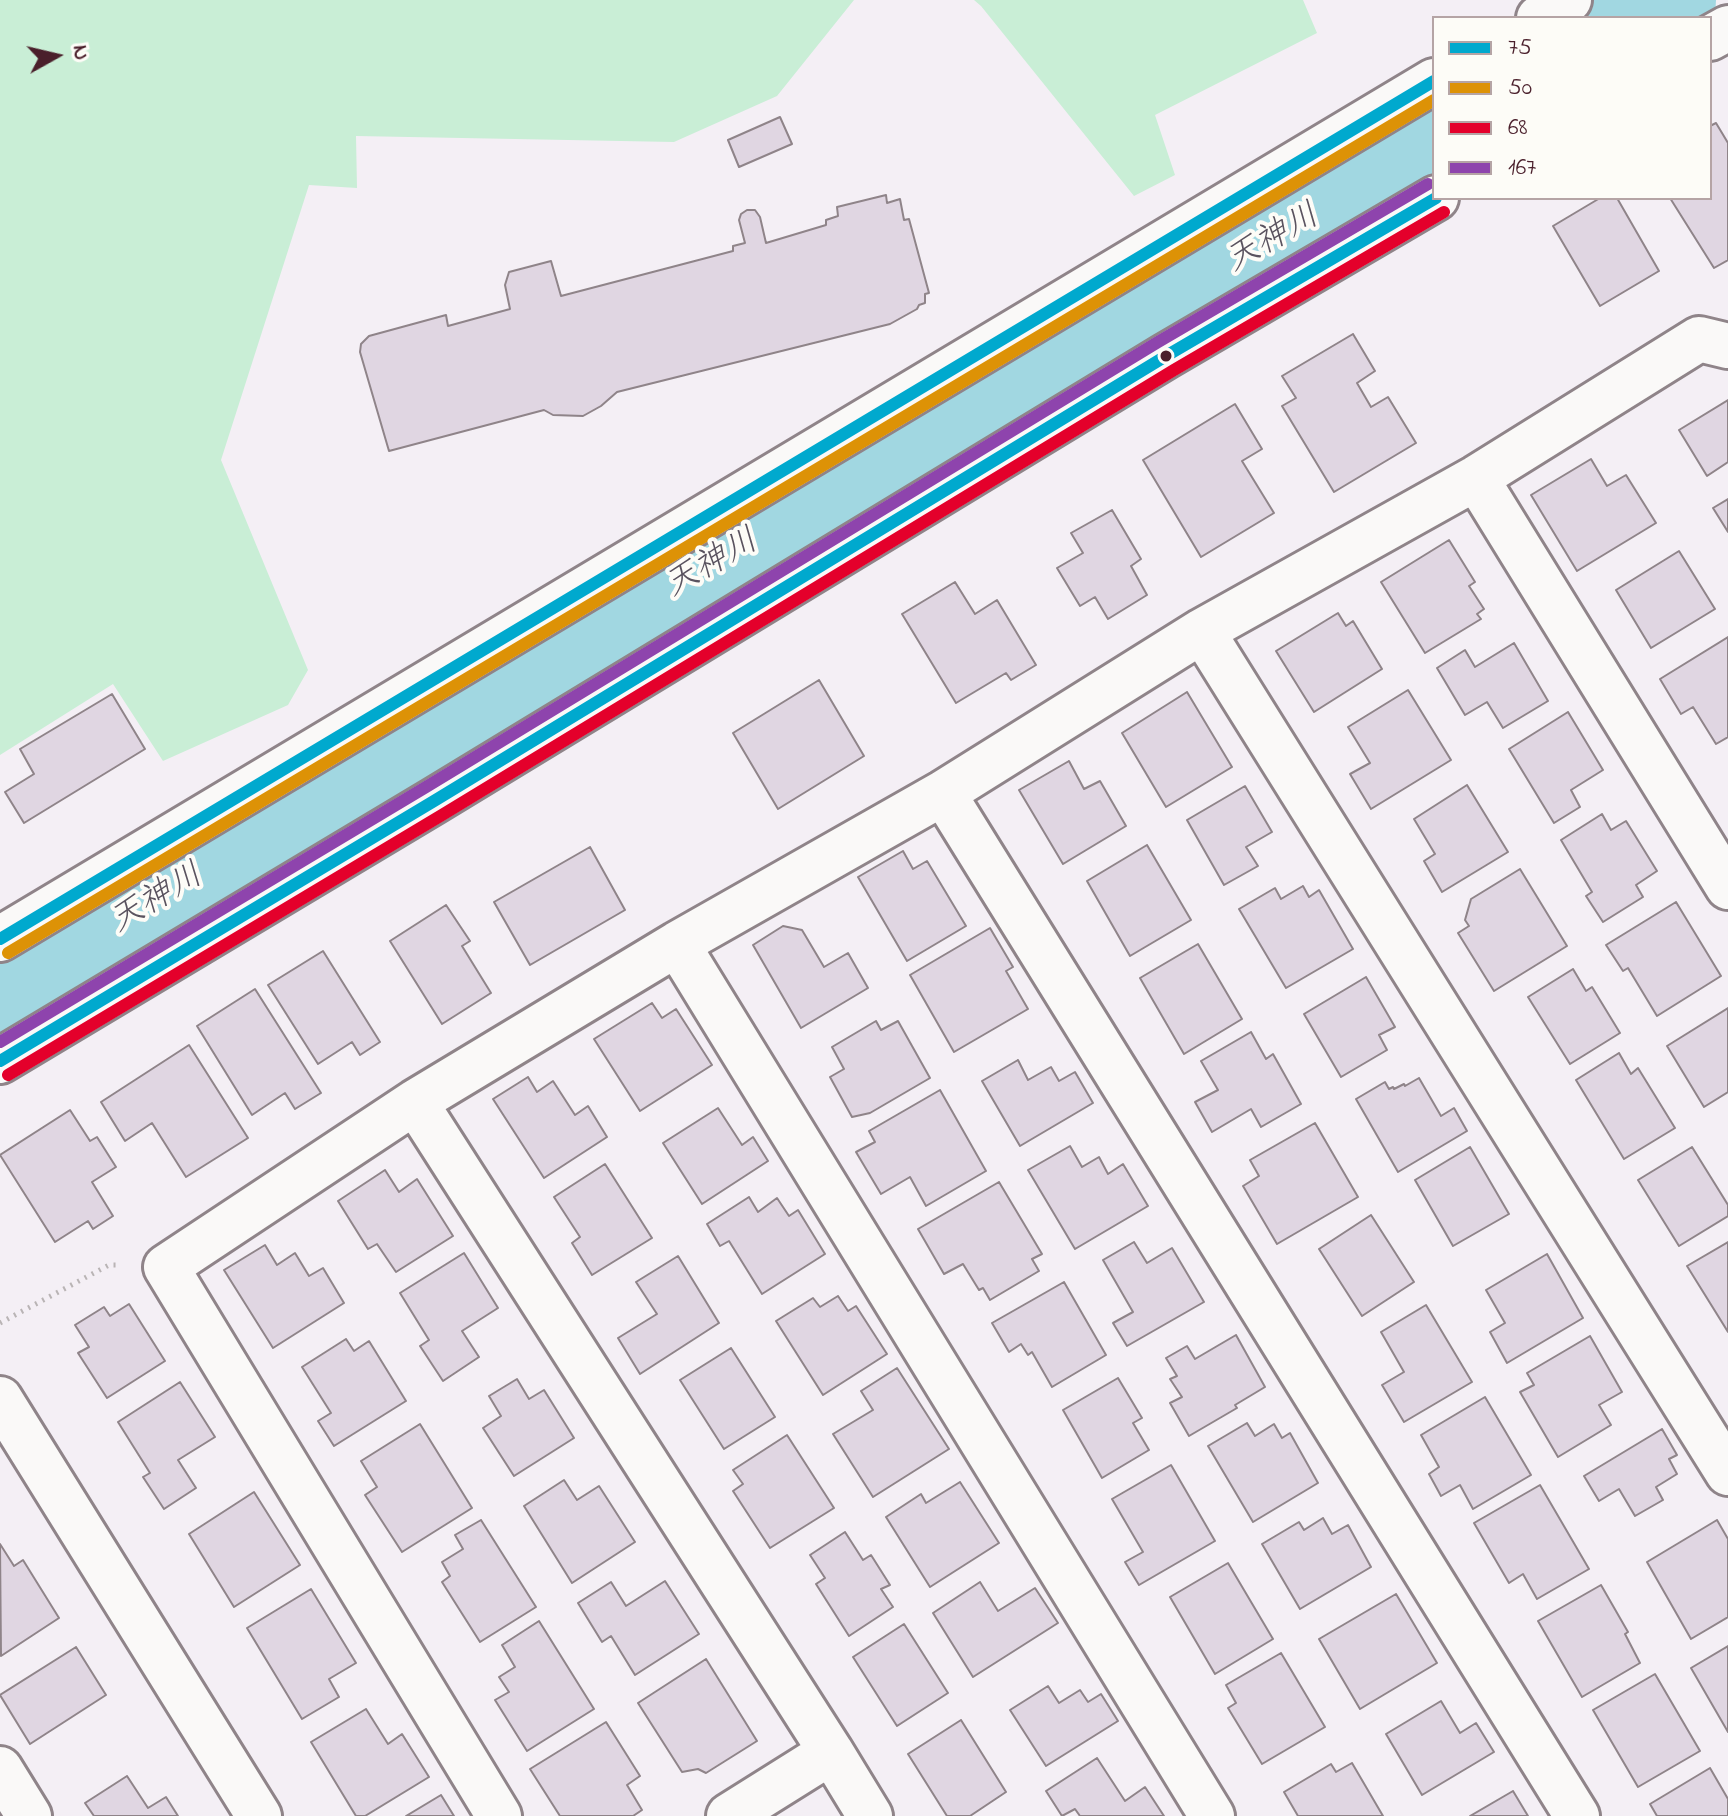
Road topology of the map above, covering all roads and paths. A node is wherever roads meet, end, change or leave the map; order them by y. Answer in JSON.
{"nodes":[{"id":1,"x":1569,"y":0,"type":"edge"},
{"id":2,"x":1542,"y":16,"type":"edge"},
{"id":3,"x":1432,"y":82,"type":"edge"},
{"id":4,"x":1433,"y":200,"type":"edge"},
{"id":5,"x":1728,"y":346,"type":"edge"},
{"id":6,"x":1476,"y":478,"type":"junction"},
{"id":7,"x":1202,"y":631,"type":"junction"},
{"id":8,"x":943,"y":793,"type":"junction"},
{"id":9,"x":1728,"y":887,"type":"edge"},
{"id":10,"x":0,"y":939,"type":"edge"},
{"id":11,"x":677,"y":944,"type":"junction"},
{"id":12,"x":0,"y":1061,"type":"edge"},
{"id":13,"x":415,"y":1102,"type":"junction"},
{"id":14,"x":166,"y":1267,"type":"junction"},
{"id":15,"x":0,"y":1323,"type":"edge"},
{"id":16,"x":0,"y":1399,"type":"edge"},
{"id":17,"x":1728,"y":1473,"type":"edge"},
{"id":18,"x":831,"y":1752,"type":"junction"},
{"id":19,"x":0,"y":1769,"type":"edge"},
{"id":20,"x":29,"y":1816,"type":"edge"},
{"id":21,"x":259,"y":1816,"type":"edge"},
{"id":22,"x":499,"y":1816,"type":"edge"},
{"id":23,"x":729,"y":1816,"type":"edge"},
{"id":24,"x":870,"y":1816,"type":"edge"},
{"id":25,"x":1212,"y":1816,"type":"edge"},
{"id":26,"x":1577,"y":1816,"type":"edge"}],
"edges":[{"from":1,"to":2,"type":"street"},
{"from":3,"to":10,"type":"street"},
{"from":4,"to":12,"type":"street"},
{"from":5,"to":6,"type":"street"},
{"from":6,"to":7,"type":"street"},
{"from":6,"to":9,"type":"street"},
{"from":7,"to":8,"type":"street"},
{"from":7,"to":17,"type":"street"},
{"from":8,"to":11,"type":"street"},
{"from":8,"to":26,"type":"street"},
{"from":11,"to":13,"type":"street"},
{"from":11,"to":25,"type":"street"},
{"from":13,"to":14,"type":"street"},
{"from":13,"to":18,"type":"street"},
{"from":14,"to":15,"type":"path"},
{"from":14,"to":22,"type":"street"},
{"from":16,"to":21,"type":"street"},
{"from":18,"to":23,"type":"street"},
{"from":18,"to":24,"type":"street"},
{"from":19,"to":20,"type":"street"}]}
